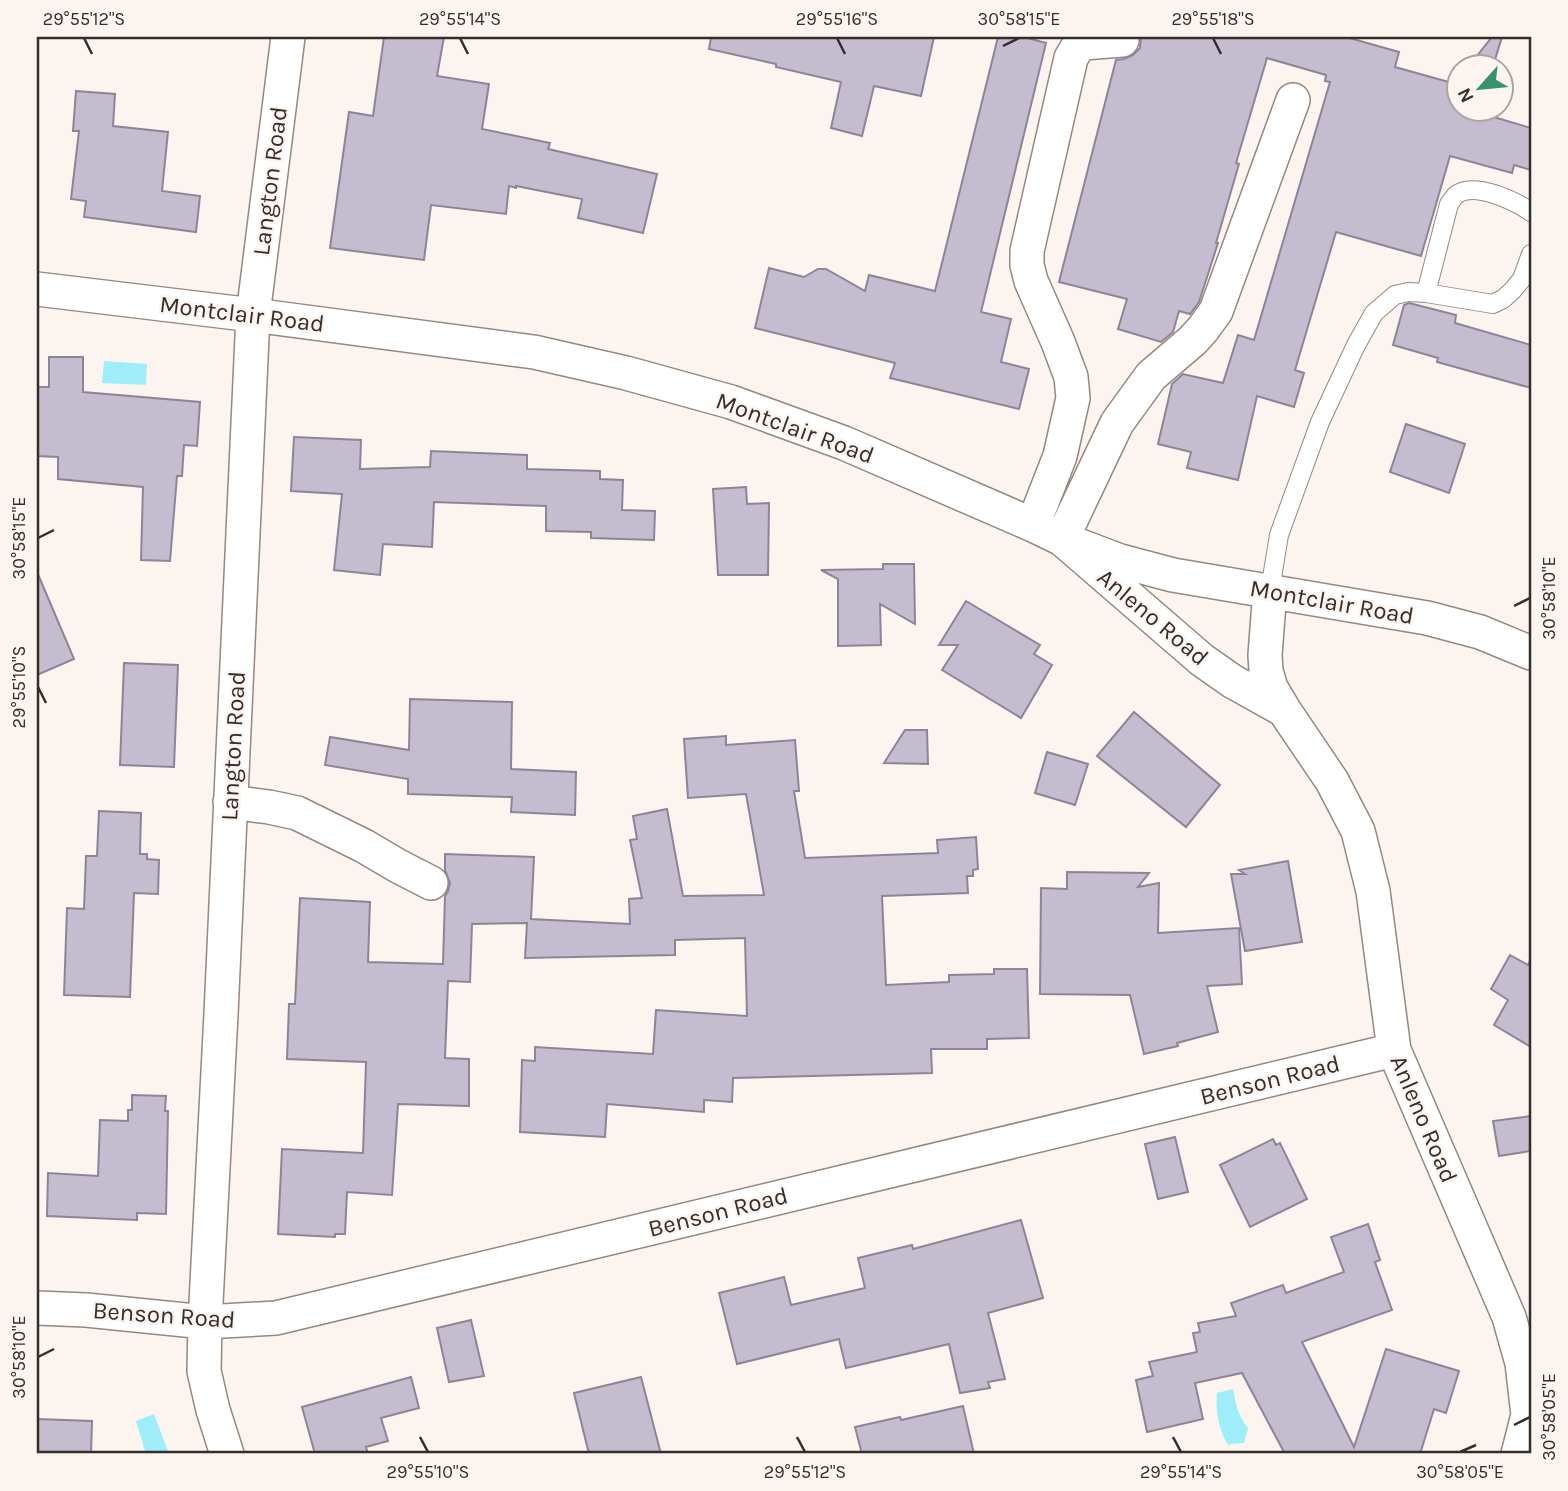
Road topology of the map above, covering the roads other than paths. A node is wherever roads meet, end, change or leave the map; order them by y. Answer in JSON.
{"nodes":[{"id":1,"x":288,"y":37,"type":"edge"},
{"id":2,"x":1122,"y":40,"type":"dead end"},
{"id":3,"x":1293,"y":100,"type":"dead end"},
{"id":4,"x":1531,"y":212,"type":"edge"},
{"id":5,"x":1531,"y":254,"type":"edge"},
{"id":6,"x":37,"y":289,"type":"edge"},
{"id":7,"x":1426,"y":293,"type":"junction"},
{"id":8,"x":253,"y":315,"type":"junction"},
{"id":9,"x":1048,"y":532,"type":"junction"},
{"id":10,"x":1270,"y":590,"type":"junction"},
{"id":11,"x":1531,"y":653,"type":"edge"},
{"id":12,"x":1284,"y":710,"type":"junction"},
{"id":13,"x":230,"y":802,"type":"junction"},
{"id":14,"x":431,"y":883,"type":"dead end"},
{"id":15,"x":1394,"y":1050,"type":"junction"},
{"id":16,"x":37,"y":1308,"type":"edge"},
{"id":17,"x":205,"y":1322,"type":"junction"},
{"id":18,"x":227,"y":1454,"type":"edge"},
{"id":19,"x":1518,"y":1454,"type":"edge"}],
"edges":[{"from":1,"to":8,"type":"street","name":"Langton Road"},
{"from":2,"to":9,"type":"street"},
{"from":3,"to":9,"type":"street"},
{"from":4,"to":7,"type":"lane"},
{"from":5,"to":7,"type":"lane"},
{"from":6,"to":8,"type":"street","name":"Montclair Road"},
{"from":7,"to":10,"type":"lane"},
{"from":8,"to":9,"type":"street","name":"Montclair Road"},
{"from":8,"to":13,"type":"street","name":"Langton Road"},
{"from":9,"to":10,"type":"street","name":"Montclair Road"},
{"from":9,"to":12,"type":"street","name":"Anleno Road"},
{"from":10,"to":11,"type":"street","name":"Montclair Road"},
{"from":10,"to":12,"type":"street","name":"Anleno Road"},
{"from":12,"to":15,"type":"street","name":"Anleno Road"},
{"from":13,"to":14,"type":"street"},
{"from":13,"to":17,"type":"street","name":"Langton Road"},
{"from":15,"to":17,"type":"street","name":"Benson Road"},
{"from":15,"to":19,"type":"street","name":"Anleno Road"},
{"from":16,"to":17,"type":"street","name":"Benson Road"},
{"from":17,"to":18,"type":"street","name":"Langton Road"}]}
